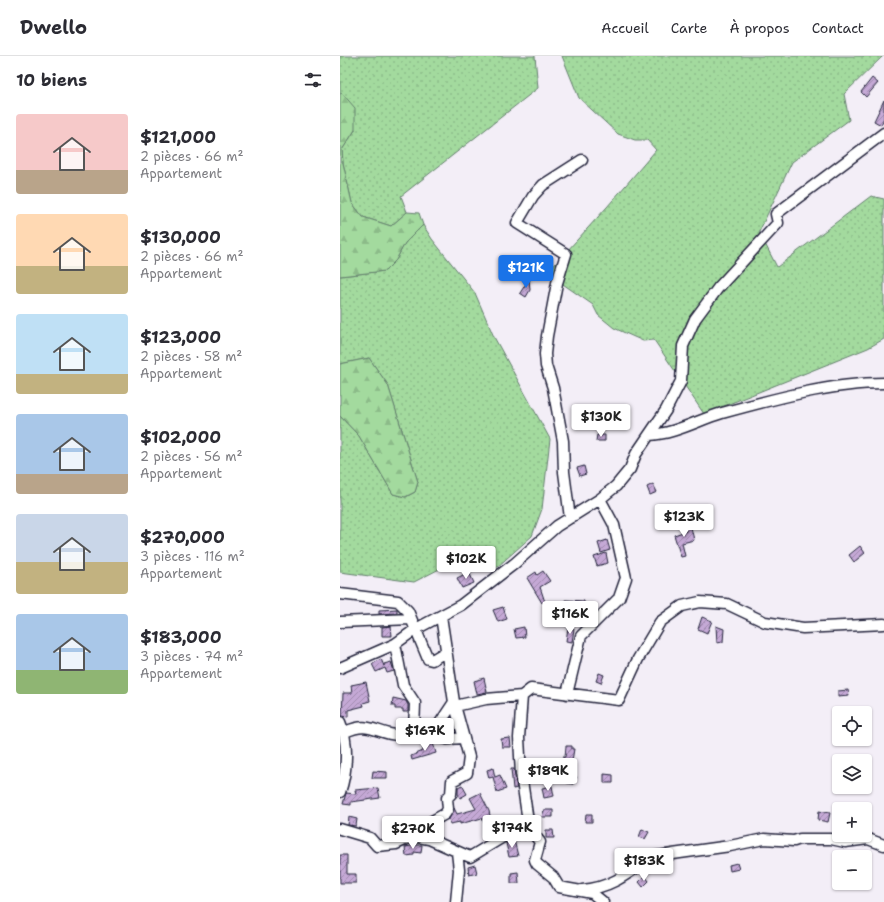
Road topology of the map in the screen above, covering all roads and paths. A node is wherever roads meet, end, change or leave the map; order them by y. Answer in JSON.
{"nodes":[{"id":1,"x":884,"y":133,"type":"edge"},
{"id":2,"x":582,"y":160,"type":"dead end"},
{"id":3,"x":884,"y":383,"type":"edge"},
{"id":4,"x":649,"y":435,"type":"junction"},
{"id":5,"x":600,"y":499,"type":"junction"},
{"id":6,"x":570,"y":518,"type":"junction"},
{"id":7,"x":340,"y":594,"type":"edge"},
{"id":8,"x":441,"y":616,"type":"junction"},
{"id":9,"x":340,"y":622,"type":"edge"},
{"id":10,"x":413,"y":624,"type":"junction"},
{"id":11,"x":884,"y":624,"type":"edge"},
{"id":12,"x":395,"y":644,"type":"junction"},
{"id":13,"x":447,"y":651,"type":"junction"},
{"id":14,"x":340,"y":668,"type":"edge"},
{"id":15,"x":567,"y":694,"type":"junction"},
{"id":16,"x":522,"y":696,"type":"junction"},
{"id":17,"x":455,"y":704,"type":"junction"},
{"id":18,"x":340,"y":722,"type":"edge"},
{"id":19,"x":416,"y":734,"type":"junction"},
{"id":20,"x":429,"y":734,"type":"junction"},
{"id":21,"x":343,"y":737,"type":"edge"},
{"id":22,"x":464,"y":738,"type":"junction"},
{"id":23,"x":340,"y":792,"type":"edge"},
{"id":24,"x":529,"y":828,"type":"junction"},
{"id":25,"x":340,"y":829,"type":"edge"},
{"id":26,"x":413,"y":836,"type":"junction"},
{"id":27,"x":884,"y":845,"type":"edge"},
{"id":28,"x":457,"y":852,"type":"junction"},
{"id":29,"x":582,"y":890,"type":"junction"},
{"id":30,"x":456,"y":902,"type":"edge"},
{"id":31,"x":603,"y":902,"type":"edge"}],
"edges":[{"from":1,"to":4,"type":"street"},
{"from":2,"to":6,"type":"street"},
{"from":3,"to":4,"type":"street"},
{"from":4,"to":5,"type":"street"},
{"from":5,"to":6,"type":"street"},
{"from":5,"to":15,"type":"street"},
{"from":6,"to":8,"type":"street"},
{"from":7,"to":10,"type":"street"},
{"from":8,"to":10,"type":"street"},
{"from":8,"to":13,"type":"street"},
{"from":9,"to":10,"type":"street"},
{"from":10,"to":12,"type":"street"},
{"from":10,"to":13,"type":"street"},
{"from":11,"to":15,"type":"street"},
{"from":12,"to":14,"type":"street"},
{"from":12,"to":19,"type":"street"},
{"from":13,"to":17,"type":"street"},
{"from":15,"to":16,"type":"street"},
{"from":16,"to":17,"type":"street"},
{"from":16,"to":24,"type":"street"},
{"from":17,"to":20,"type":"street"},
{"from":17,"to":22,"type":"street"},
{"from":18,"to":21,"type":"street"},
{"from":19,"to":20,"type":"street"},
{"from":19,"to":21,"type":"street"},
{"from":20,"to":22,"type":"street"},
{"from":21,"to":23,"type":"street"},
{"from":22,"to":26,"type":"street"},
{"from":24,"to":28,"type":"street"},
{"from":24,"to":29,"type":"street"},
{"from":25,"to":26,"type":"street"},
{"from":26,"to":28,"type":"street"},
{"from":27,"to":29,"type":"street"},
{"from":28,"to":30,"type":"street"},
{"from":29,"to":31,"type":"street"}]}
